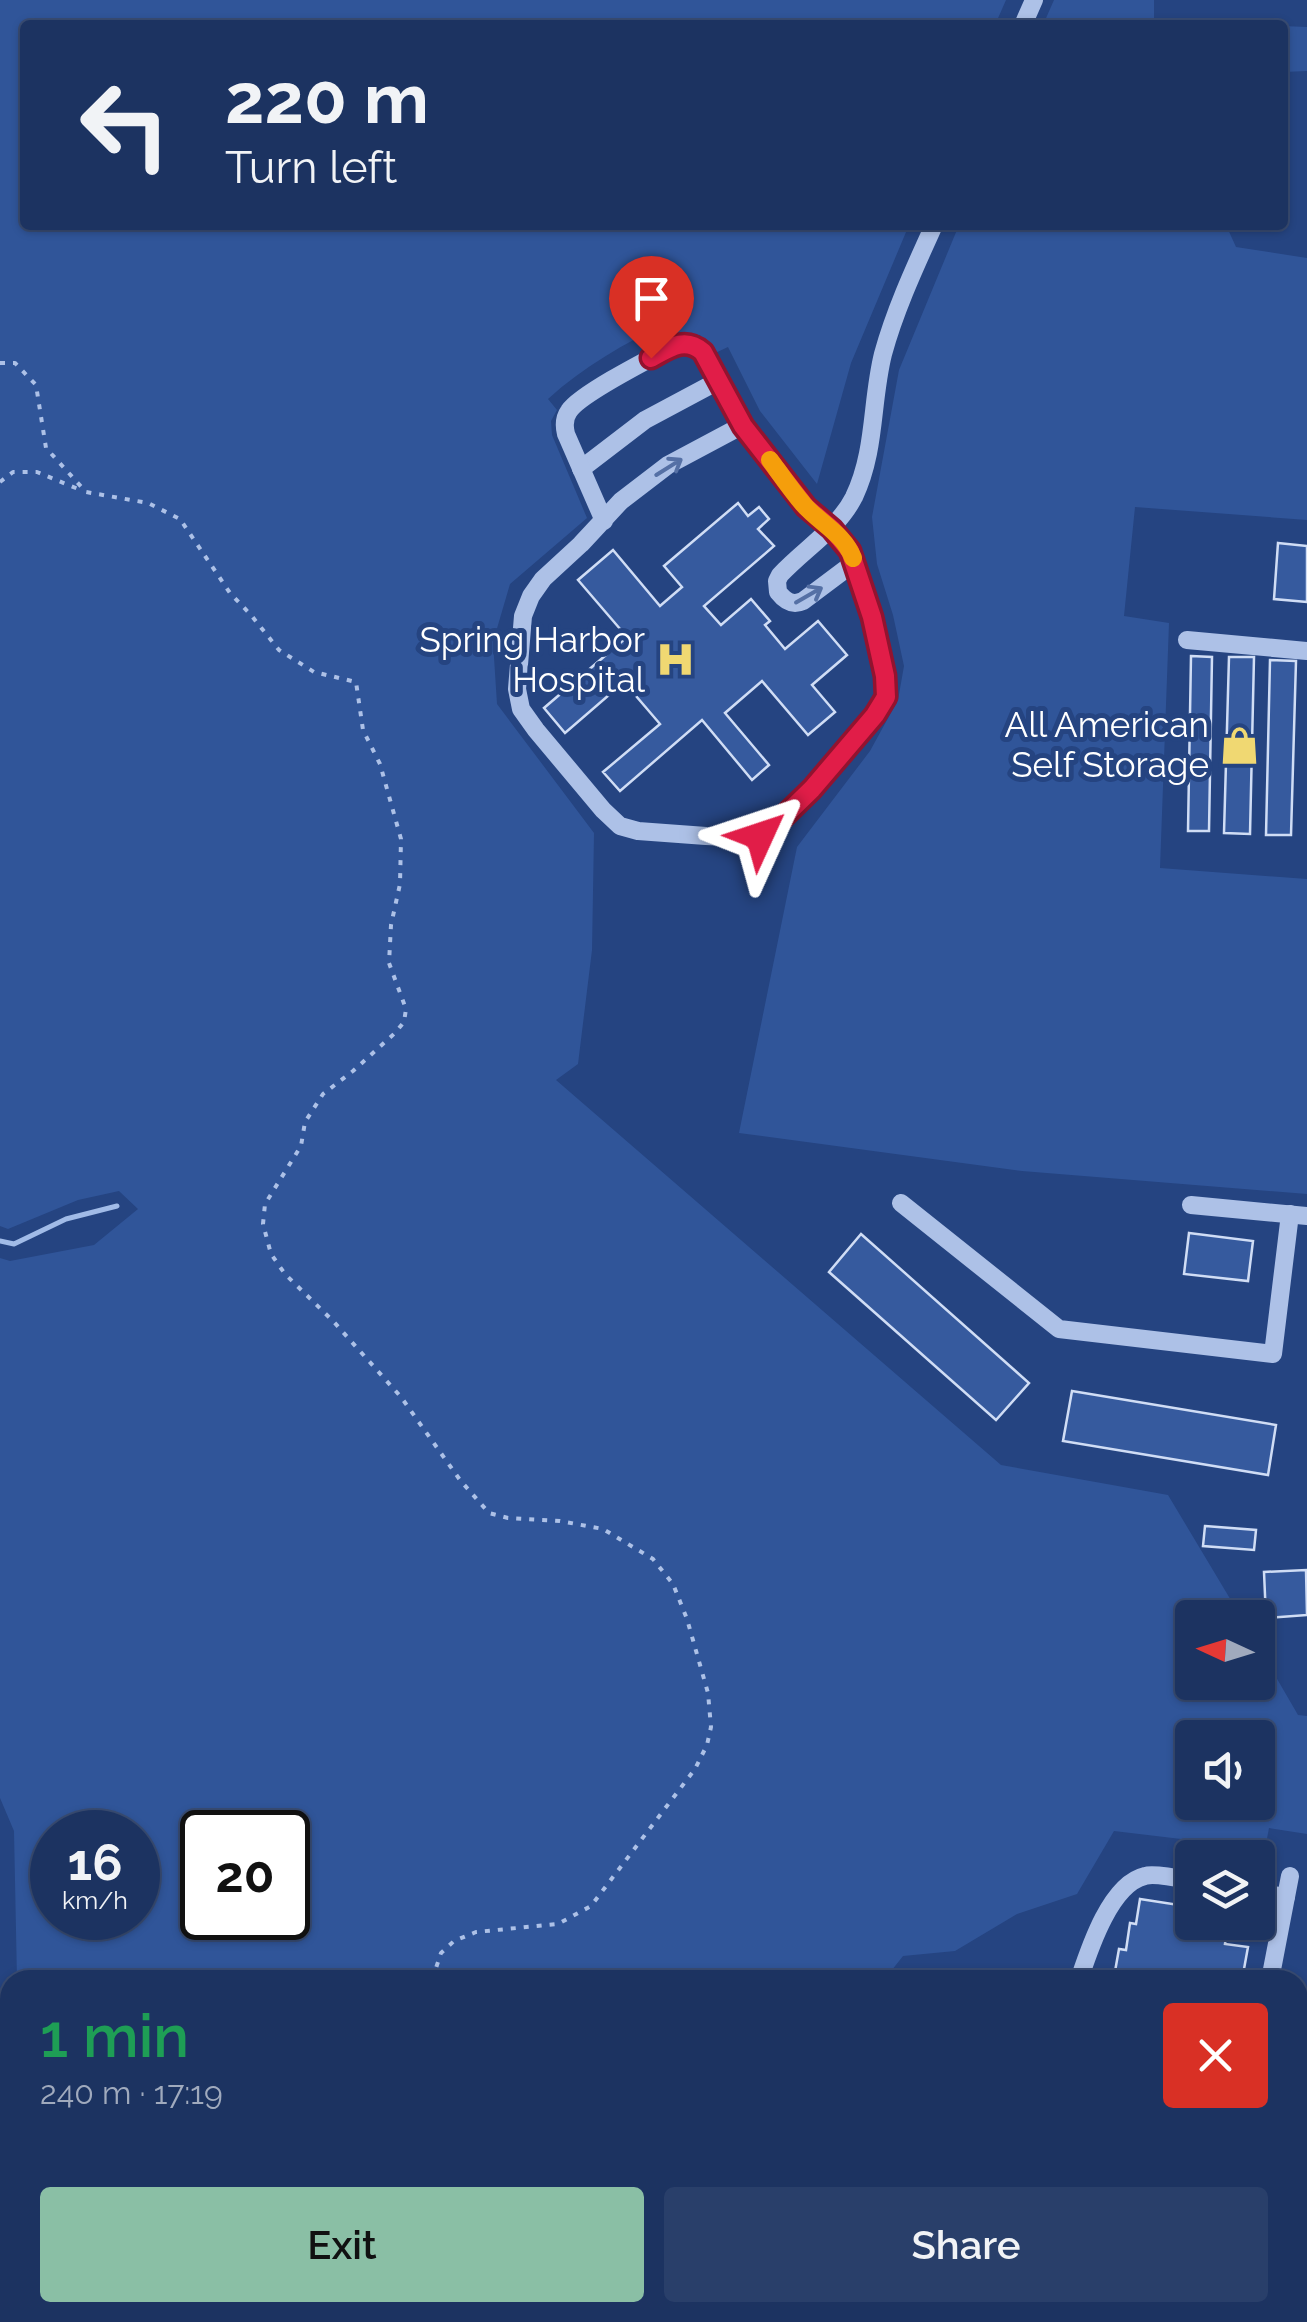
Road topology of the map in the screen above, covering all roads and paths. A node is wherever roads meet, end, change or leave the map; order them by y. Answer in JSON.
{"nodes":[{"id":1,"x":932,"y":230,"type":"edge"},
{"id":2,"x":0,"y":363,"type":"edge"},
{"id":3,"x":718,"y":380,"type":"junction"},
{"id":4,"x":743,"y":426,"type":"junction"},
{"id":5,"x":581,"y":469,"type":"junction"},
{"id":6,"x":0,"y":482,"type":"edge"},
{"id":7,"x":86,"y":492,"type":"junction"},
{"id":8,"x":604,"y":520,"type":"junction"},
{"id":9,"x":832,"y":529,"type":"junction"},
{"id":10,"x":854,"y":562,"type":"junction"},
{"id":11,"x":1187,"y":640,"type":"dead end"},
{"id":12,"x":1307,"y":651,"type":"edge"},
{"id":13,"x":901,"y":1203,"type":"dead end"},
{"id":14,"x":1191,"y":1205,"type":"dead end"},
{"id":15,"x":1298,"y":1215,"type":"edge"},
{"id":16,"x":1290,"y":1876,"type":"dead end"},
{"id":17,"x":1175,"y":1879,"type":"edge"},
{"id":18,"x":1275,"y":1896,"type":"edge"},
{"id":19,"x":1286,"y":1898,"type":"junction"},
{"id":20,"x":435,"y":1970,"type":"edge"},
{"id":21,"x":1083,"y":1970,"type":"edge"},
{"id":22,"x":1272,"y":1970,"type":"edge"}],
"edges":[{"from":1,"to":9,"type":"lane"},
{"from":2,"to":7,"type":"path"},
{"from":3,"to":4,"type":"lane"},
{"from":3,"to":5,"type":"lane"},
{"from":3,"to":5,"type":"lane"},
{"from":8,"to":4,"type":"lane","one_way":true},
{"from":4,"to":9,"type":"lane"},
{"from":5,"to":8,"type":"lane"},
{"from":6,"to":7,"type":"path"},
{"from":7,"to":20,"type":"path"},
{"from":8,"to":10,"type":"lane"},
{"from":9,"to":10,"type":"lane"},
{"from":9,"to":10,"type":"lane","one_way":true},
{"from":11,"to":12,"type":"lane"},
{"from":13,"to":15,"type":"lane"},
{"from":14,"to":15,"type":"lane"},
{"from":16,"to":19,"type":"lane"},
{"from":17,"to":21,"type":"lane"},
{"from":18,"to":19,"type":"lane"},
{"from":19,"to":22,"type":"lane"}]}
